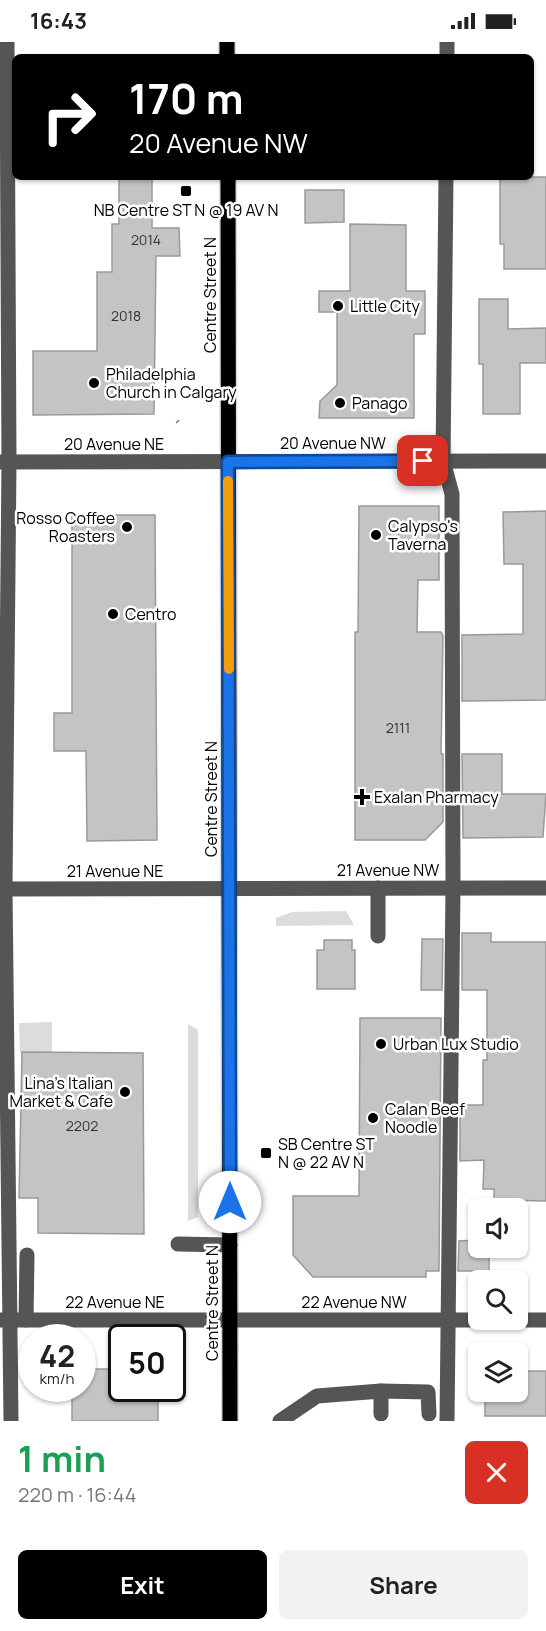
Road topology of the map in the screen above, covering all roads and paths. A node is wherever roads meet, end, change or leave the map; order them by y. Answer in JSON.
{"nodes":[{"id":1,"x":7,"y":42,"type":"edge"},
{"id":2,"x":228,"y":180,"type":"edge"},
{"id":3,"x":446,"y":180,"type":"edge"},
{"id":4,"x":4,"y":245,"type":"edge"},
{"id":5,"x":443,"y":461,"type":"junction"},
{"id":6,"x":546,"y":461,"type":"edge"},
{"id":7,"x":4,"y":462,"type":"edge"},
{"id":8,"x":228,"y":462,"type":"junction"},
{"id":9,"x":4,"y":670,"type":"edge"},
{"id":10,"x":230,"y":888,"type":"junction"},
{"id":11,"x":378,"y":888,"type":"junction"},
{"id":12,"x":453,"y":888,"type":"junction"},
{"id":13,"x":546,"y":888,"type":"edge"},
{"id":14,"x":2,"y":889,"type":"edge"},
{"id":15,"x":378,"y":936,"type":"dead end"},
{"id":16,"x":4,"y":1103,"type":"edge"},
{"id":17,"x":178,"y":1244,"type":"dead end"},
{"id":18,"x":230,"y":1245,"type":"junction"},
{"id":19,"x":27,"y":1255,"type":"dead end"},
{"id":20,"x":5,"y":1320,"type":"edge"},
{"id":21,"x":26,"y":1320,"type":"junction"},
{"id":22,"x":230,"y":1320,"type":"junction"},
{"id":23,"x":447,"y":1320,"type":"junction"},
{"id":24,"x":468,"y":1320,"type":"edge"},
{"id":25,"x":528,"y":1320,"type":"edge"},
{"id":26,"x":546,"y":1320,"type":"edge"},
{"id":27,"x":381,"y":1391,"type":"junction"},
{"id":28,"x":381,"y":1414,"type":"dead end"},
{"id":29,"x":429,"y":1414,"type":"dead end"},
{"id":30,"x":284,"y":1419,"type":"edge"},
{"id":31,"x":11,"y":1421,"type":"edge"},
{"id":32,"x":230,"y":1421,"type":"edge"},
{"id":33,"x":447,"y":1421,"type":"edge"}],
"edges":[{"from":1,"to":4,"type":"street"},
{"from":2,"to":8,"type":"main road","name":"Centre Street N"},
{"from":3,"to":5,"type":"street"},
{"from":4,"to":7,"type":"street"},
{"from":5,"to":6,"type":"street","name":"20 Avenue NW"},
{"from":5,"to":8,"type":"street","name":"20 Avenue NW"},
{"from":5,"to":12,"type":"street"},
{"from":7,"to":8,"type":"street","name":"20 Avenue NE"},
{"from":7,"to":9,"type":"street"},
{"from":8,"to":10,"type":"main road","name":"Centre Street N"},
{"from":9,"to":14,"type":"street"},
{"from":10,"to":11,"type":"street","name":"21 Avenue NW"},
{"from":10,"to":14,"type":"street","name":"21 Avenue NE"},
{"from":10,"to":18,"type":"main road","name":"Centre Street N"},
{"from":11,"to":12,"type":"street","name":"21 Avenue NW"},
{"from":11,"to":15,"type":"street"},
{"from":12,"to":13,"type":"street","name":"21 Avenue NW"},
{"from":12,"to":23,"type":"street"},
{"from":14,"to":16,"type":"street"},
{"from":16,"to":20,"type":"street"},
{"from":17,"to":18,"type":"street"},
{"from":18,"to":22,"type":"main road","name":"Centre Street N"},
{"from":19,"to":21,"type":"street"},
{"from":20,"to":21,"type":"street","name":"22 Avenue NE"},
{"from":20,"to":31,"type":"street"},
{"from":21,"to":22,"type":"street","name":"22 Avenue NE"},
{"from":22,"to":23,"type":"street","name":"22 Avenue NW"},
{"from":22,"to":32,"type":"main road","name":"Centre Street N"},
{"from":23,"to":24,"type":"street","name":"22 Avenue NW"},
{"from":23,"to":33,"type":"street"},
{"from":25,"to":26,"type":"street"},
{"from":27,"to":28,"type":"street"},
{"from":27,"to":29,"type":"street"},
{"from":27,"to":30,"type":"street"}]}
